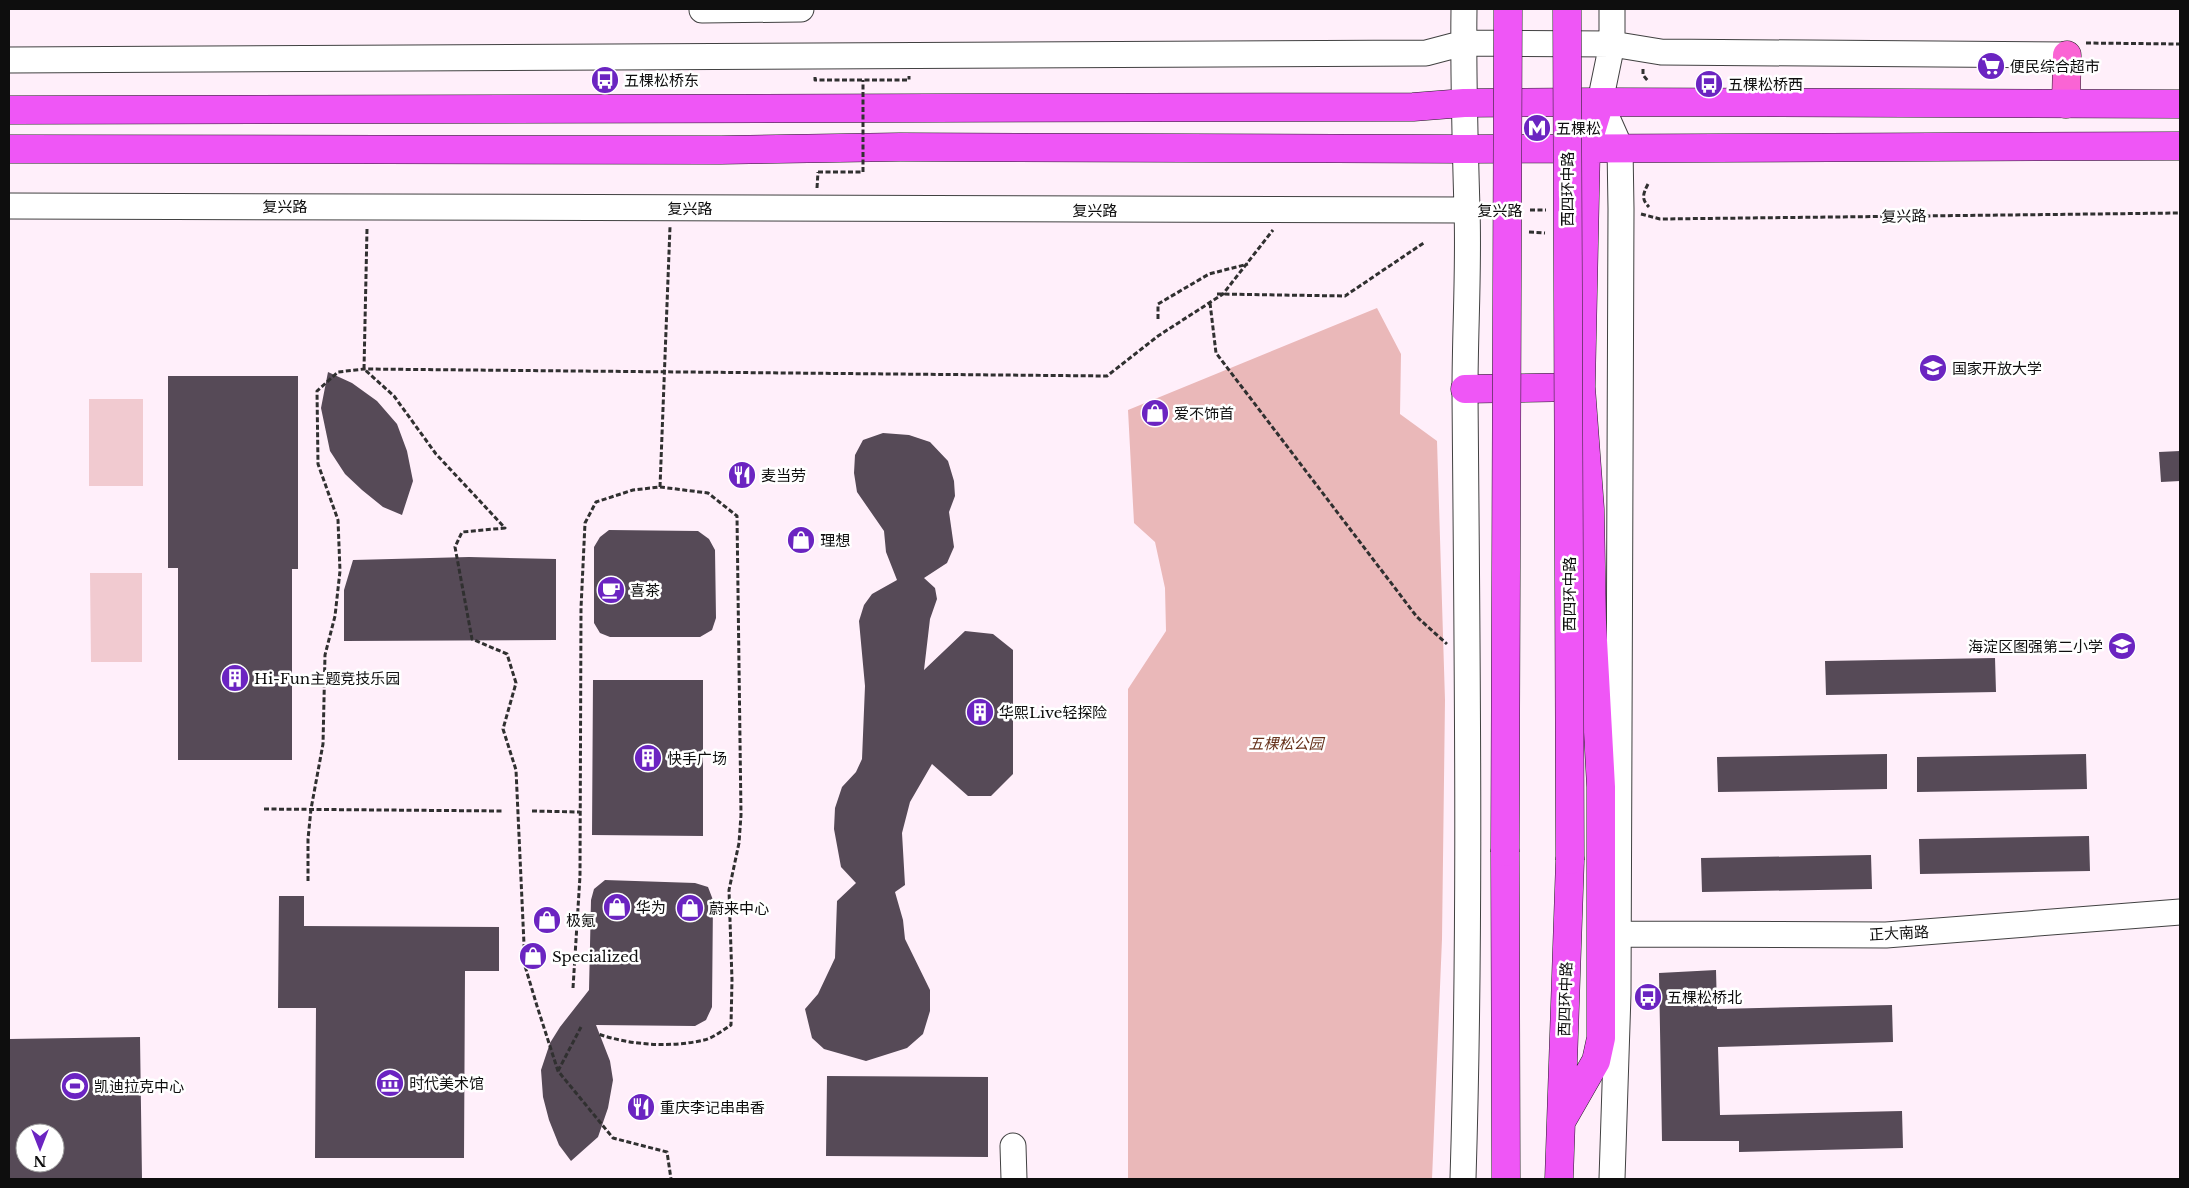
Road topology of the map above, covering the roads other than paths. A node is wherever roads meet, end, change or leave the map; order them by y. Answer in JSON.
{"nodes":[{"id":1,"x":801,"y":9,"type":"edge"},
{"id":2,"x":1464,"y":9,"type":"edge"},
{"id":3,"x":1508,"y":9,"type":"edge"},
{"id":4,"x":1566,"y":9,"type":"edge"},
{"id":5,"x":1612,"y":9,"type":"edge"},
{"id":6,"x":702,"y":10,"type":"edge"},
{"id":7,"x":1464,"y":43,"type":"junction"},
{"id":8,"x":1612,"y":44,"type":"junction"},
{"id":9,"x":2067,"y":55,"type":"joint"},
{"id":10,"x":9,"y":60,"type":"edge"},
{"id":11,"x":1600,"y":102,"type":"junction"},
{"id":12,"x":1464,"y":103,"type":"junction"},
{"id":13,"x":2066,"y":104,"type":"junction"},
{"id":14,"x":2180,"y":104,"type":"edge"},
{"id":15,"x":9,"y":110,"type":"edge"},
{"id":16,"x":2180,"y":146,"type":"edge"},
{"id":17,"x":1620,"y":147,"type":"junction"},
{"id":18,"x":1586,"y":148,"type":"junction"},
{"id":19,"x":9,"y":149,"type":"edge"},
{"id":20,"x":1464,"y":149,"type":"junction"},
{"id":21,"x":9,"y":206,"type":"edge"},
{"id":22,"x":1467,"y":210,"type":"junction"},
{"id":23,"x":1581,"y":387,"type":"junction"},
{"id":24,"x":1465,"y":388,"type":"junction"},
{"id":25,"x":2180,"y":912,"type":"edge"},
{"id":26,"x":1617,"y":934,"type":"junction"},
{"id":27,"x":1561,"y":1122,"type":"junction"},
{"id":28,"x":1013,"y":1146,"type":"dead end"},
{"id":29,"x":1464,"y":1154,"type":"junction"},
{"id":30,"x":1014,"y":1179,"type":"edge"},
{"id":31,"x":1456,"y":1179,"type":"edge"},
{"id":32,"x":1463,"y":1179,"type":"edge"},
{"id":33,"x":1506,"y":1179,"type":"edge"},
{"id":34,"x":1559,"y":1179,"type":"edge"},
{"id":35,"x":1612,"y":1179,"type":"edge"}],
"edges":[{"from":1,"to":6,"type":"street"},
{"from":2,"to":7,"type":"street"},
{"from":3,"to":33,"type":"highway","bridge":true},
{"from":4,"to":27,"type":"highway","name":"西四环中路","bridge":true},
{"from":5,"to":8,"type":"street"},
{"from":7,"to":8,"type":"street"},
{"from":7,"to":10,"type":"street"},
{"from":7,"to":12,"type":"street"},
{"from":8,"to":9,"type":"street"},
{"from":8,"to":11,"type":"street"},
{"from":9,"to":13,"type":"main road"},
{"from":11,"to":12,"type":"highway"},
{"from":11,"to":13,"type":"highway"},
{"from":11,"to":17,"type":"street"},
{"from":11,"to":18,"type":"highway"},
{"from":12,"to":15,"type":"highway"},
{"from":12,"to":20,"type":"street"},
{"from":13,"to":14,"type":"highway"},
{"from":16,"to":17,"type":"highway"},
{"from":17,"to":18,"type":"highway"},
{"from":17,"to":26,"type":"street"},
{"from":18,"to":20,"type":"highway"},
{"from":18,"to":23,"type":"highway"},
{"from":19,"to":20,"type":"highway"},
{"from":20,"to":22,"type":"street"},
{"from":21,"to":22,"type":"street","name":"复兴路"},
{"from":22,"to":24,"type":"street"},
{"from":23,"to":24,"type":"highway"},
{"from":23,"to":27,"type":"highway"},
{"from":24,"to":29,"type":"street"},
{"from":25,"to":26,"type":"street","name":"正大南路"},
{"from":26,"to":35,"type":"street"},
{"from":27,"to":34,"type":"highway","name":"西四环中路"},
{"from":28,"to":30,"type":"street"},
{"from":29,"to":31,"type":"street"},
{"from":29,"to":32,"type":"street"}]}
